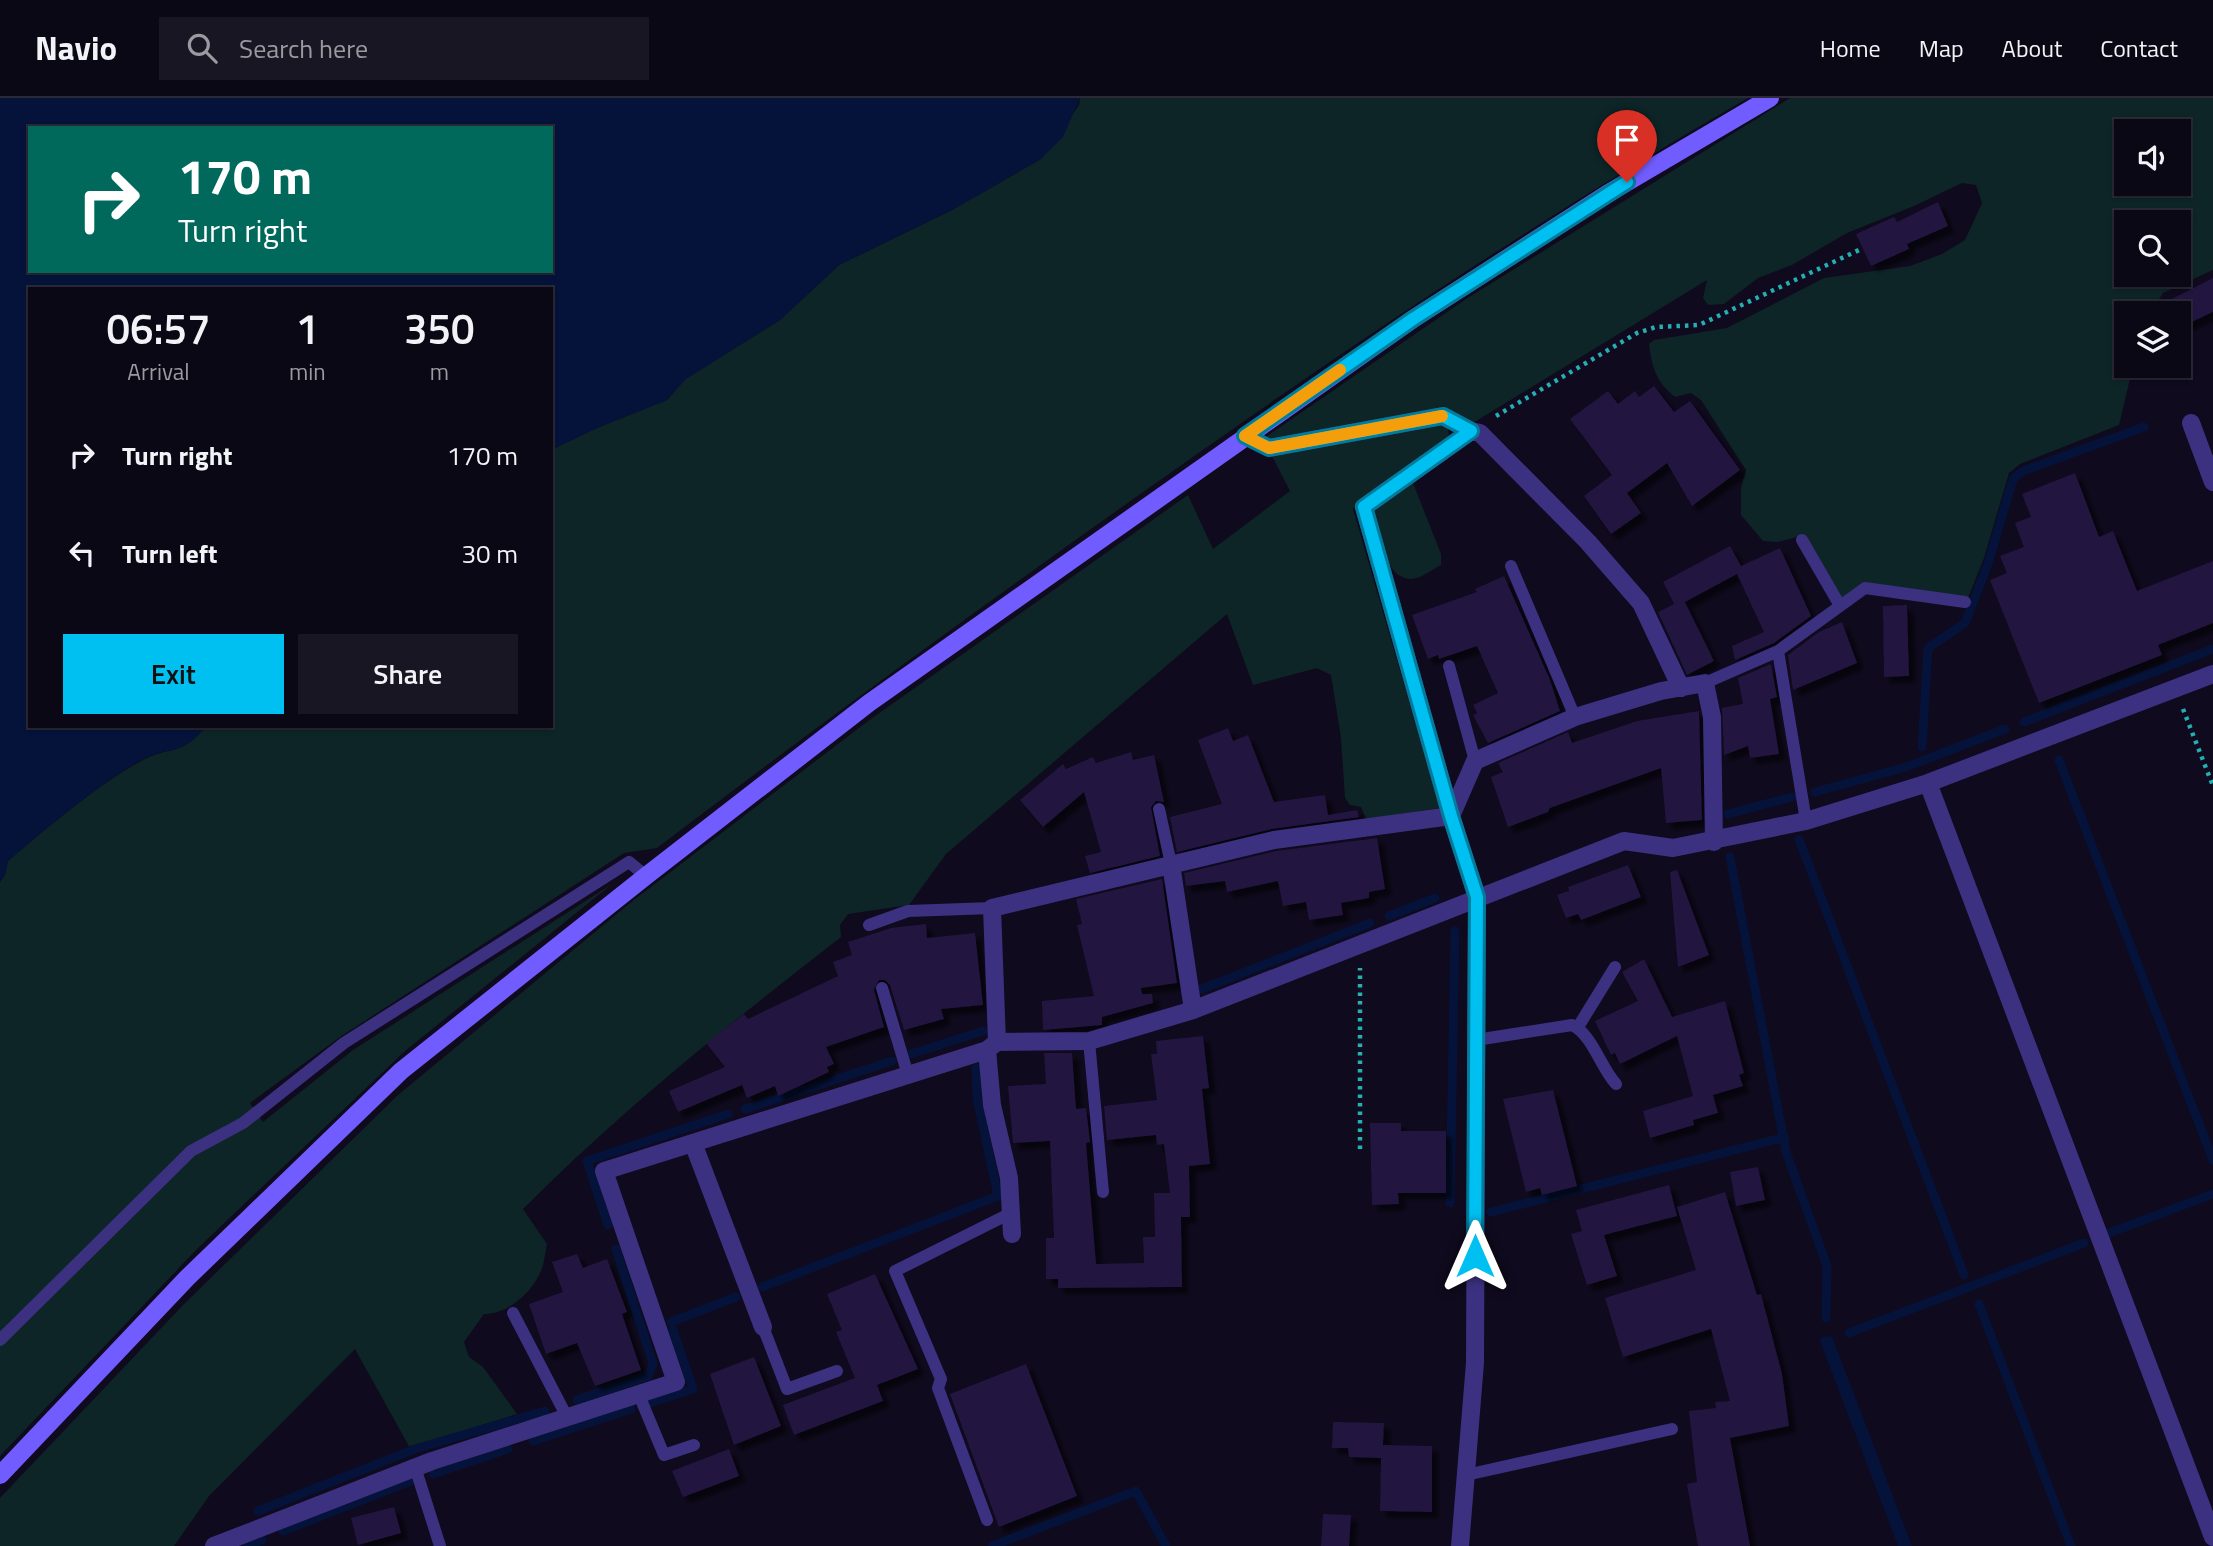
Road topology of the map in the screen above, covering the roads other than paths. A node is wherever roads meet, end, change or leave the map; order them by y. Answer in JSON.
{"nodes":[{"id":1,"x":1770,"y":98,"type":"edge"},
{"id":2,"x":2191,"y":423,"type":"dead end"},
{"id":3,"x":1471,"y":431,"type":"junction"},
{"id":4,"x":1245,"y":436,"type":"junction"},
{"id":5,"x":2213,"y":482,"type":"edge"},
{"id":6,"x":1802,"y":540,"type":"dead end"},
{"id":7,"x":1511,"y":566,"type":"dead end"},
{"id":8,"x":1965,"y":602,"type":"dead end"},
{"id":9,"x":1839,"y":604,"type":"junction"},
{"id":10,"x":1778,"y":651,"type":"junction"},
{"id":11,"x":1449,"y":666,"type":"dead end"},
{"id":12,"x":2213,"y":674,"type":"edge"},
{"id":13,"x":1706,"y":683,"type":"junction"},
{"id":14,"x":1681,"y":688,"type":"junction"},
{"id":15,"x":1575,"y":717,"type":"junction"},
{"id":16,"x":1475,"y":761,"type":"junction"},
{"id":17,"x":1928,"y":783,"type":"junction"},
{"id":18,"x":1158,"y":809,"type":"dead end"},
{"id":19,"x":1451,"y":816,"type":"junction"},
{"id":20,"x":1806,"y":821,"type":"junction"},
{"id":21,"x":1714,"y":842,"type":"junction"},
{"id":22,"x":1171,"y":864,"type":"junction"},
{"id":23,"x":646,"y":876,"type":"junction"},
{"id":24,"x":1477,"y":897,"type":"junction"},
{"id":25,"x":992,"y":908,"type":"junction"},
{"id":26,"x":869,"y":925,"type":"dead end"},
{"id":27,"x":1615,"y":967,"type":"dead end"},
{"id":28,"x":882,"y":988,"type":"dead end"},
{"id":29,"x":1193,"y":1010,"type":"junction"},
{"id":30,"x":1578,"y":1027,"type":"junction"},
{"id":31,"x":1476,"y":1040,"type":"junction"},
{"id":32,"x":1089,"y":1041,"type":"junction"},
{"id":33,"x":992,"y":1046,"type":"junction"},
{"id":34,"x":908,"y":1075,"type":"junction"},
{"id":35,"x":1616,"y":1084,"type":"dead end"},
{"id":36,"x":694,"y":1143,"type":"junction"},
{"id":37,"x":1103,"y":1192,"type":"dead end"},
{"id":38,"x":1011,"y":1213,"type":"junction"},
{"id":39,"x":1012,"y":1234,"type":"dead end"},
{"id":40,"x":513,"y":1313,"type":"dead end"},
{"id":41,"x":763,"y":1327,"type":"joint"},
{"id":42,"x":0,"y":1340,"type":"edge"},
{"id":43,"x":837,"y":1371,"type":"dead end"},
{"id":44,"x":639,"y":1395,"type":"junction"},
{"id":45,"x":567,"y":1417,"type":"junction"},
{"id":46,"x":1672,"y":1429,"type":"dead end"},
{"id":47,"x":694,"y":1445,"type":"dead end"},
{"id":48,"x":415,"y":1467,"type":"junction"},
{"id":49,"x":0,"y":1475,"type":"edge"},
{"id":50,"x":1466,"y":1475,"type":"junction"},
{"id":51,"x":987,"y":1520,"type":"dead end"},
{"id":52,"x":2213,"y":1537,"type":"edge"},
{"id":53,"x":214,"y":1546,"type":"edge"},
{"id":54,"x":440,"y":1546,"type":"edge"},
{"id":55,"x":1460,"y":1546,"type":"edge"}],
"edges":[{"from":1,"to":4,"type":"street"},
{"from":2,"to":5,"type":"street"},
{"from":3,"to":4,"type":"street"},
{"from":3,"to":14,"type":"street"},
{"from":3,"to":19,"type":"street"},
{"from":4,"to":23,"type":"street"},
{"from":6,"to":9,"type":"lane"},
{"from":7,"to":15,"type":"lane"},
{"from":8,"to":9,"type":"lane"},
{"from":9,"to":10,"type":"lane"},
{"from":10,"to":13,"type":"lane"},
{"from":10,"to":20,"type":"lane"},
{"from":11,"to":16,"type":"lane"},
{"from":12,"to":17,"type":"street"},
{"from":13,"to":14,"type":"street"},
{"from":13,"to":21,"type":"street"},
{"from":14,"to":15,"type":"street"},
{"from":15,"to":16,"type":"street"},
{"from":16,"to":19,"type":"street"},
{"from":17,"to":20,"type":"street"},
{"from":17,"to":52,"type":"street"},
{"from":18,"to":22,"type":"lane"},
{"from":19,"to":22,"type":"street"},
{"from":19,"to":24,"type":"street"},
{"from":20,"to":21,"type":"street"},
{"from":21,"to":24,"type":"street"},
{"from":22,"to":25,"type":"street"},
{"from":22,"to":29,"type":"street"},
{"from":23,"to":42,"type":"lane"},
{"from":23,"to":49,"type":"street"},
{"from":24,"to":29,"type":"street"},
{"from":24,"to":31,"type":"street"},
{"from":25,"to":26,"type":"lane"},
{"from":25,"to":33,"type":"street"},
{"from":27,"to":30,"type":"lane"},
{"from":28,"to":34,"type":"lane"},
{"from":29,"to":32,"type":"street"},
{"from":30,"to":31,"type":"lane"},
{"from":30,"to":35,"type":"lane"},
{"from":31,"to":50,"type":"street"},
{"from":32,"to":33,"type":"street"},
{"from":32,"to":37,"type":"lane"},
{"from":33,"to":34,"type":"street"},
{"from":33,"to":38,"type":"street"},
{"from":34,"to":36,"type":"street"},
{"from":36,"to":41,"type":"street"},
{"from":36,"to":44,"type":"street"},
{"from":38,"to":39,"type":"street"},
{"from":38,"to":51,"type":"lane"},
{"from":40,"to":45,"type":"lane"},
{"from":41,"to":43,"type":"lane"},
{"from":44,"to":45,"type":"street"},
{"from":44,"to":47,"type":"lane"},
{"from":45,"to":48,"type":"street"},
{"from":46,"to":50,"type":"lane"},
{"from":48,"to":53,"type":"street"},
{"from":48,"to":54,"type":"lane"},
{"from":50,"to":55,"type":"street"}]}
